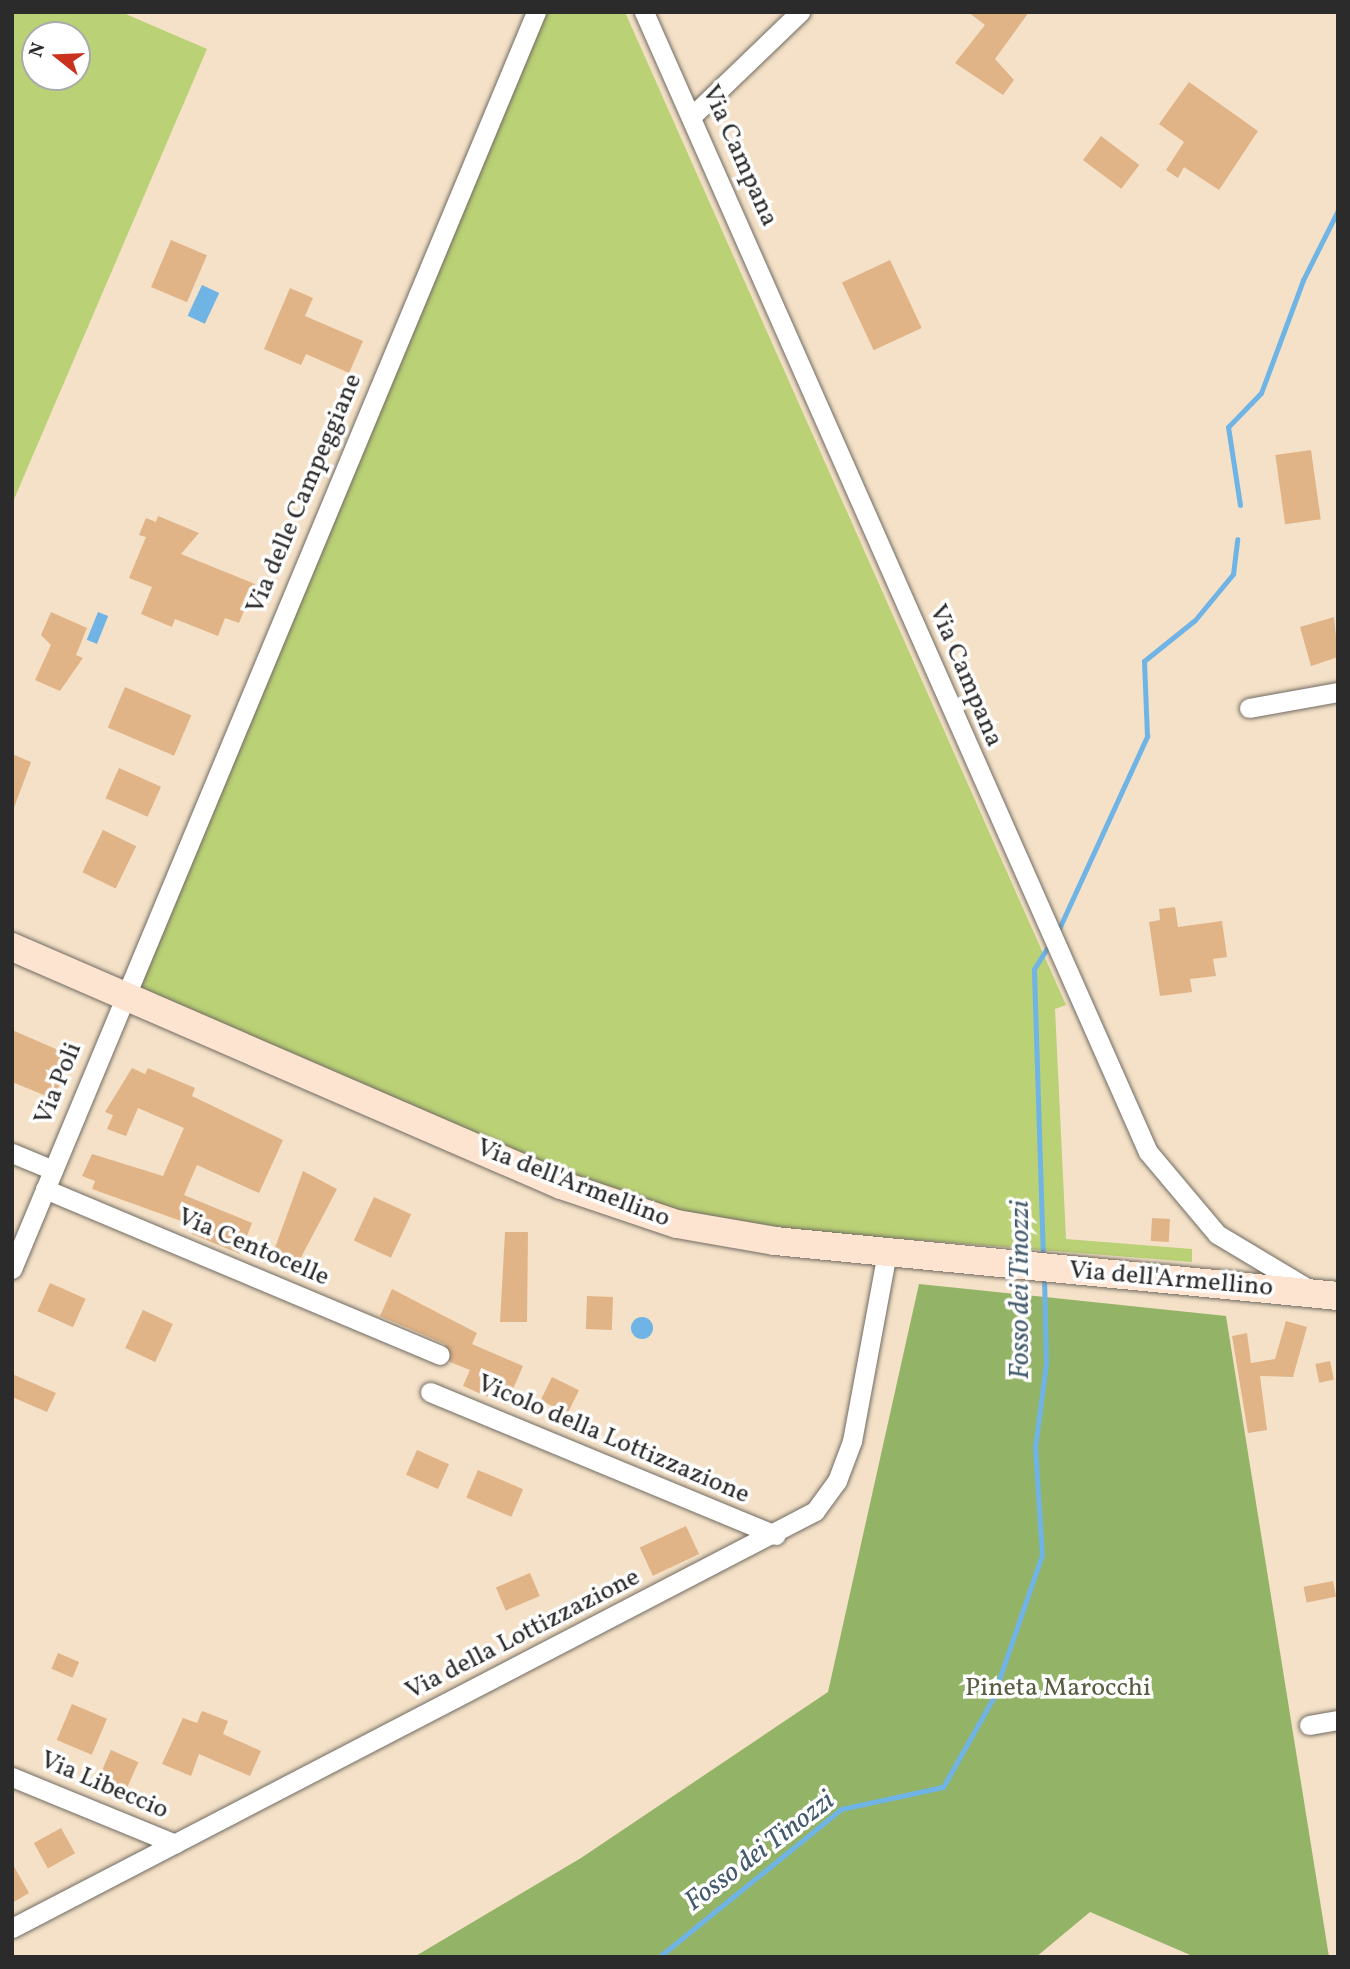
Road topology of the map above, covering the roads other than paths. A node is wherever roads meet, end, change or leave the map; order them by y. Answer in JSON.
{"nodes":[{"id":1,"x":536,"y":12,"type":"edge"},
{"id":2,"x":644,"y":12,"type":"edge"},
{"id":3,"x":800,"y":12,"type":"edge"},
{"id":4,"x":693,"y":115,"type":"junction"},
{"id":5,"x":1338,"y":692,"type":"edge"},
{"id":6,"x":1249,"y":708,"type":"dead end"},
{"id":7,"x":12,"y":947,"type":"edge"},
{"id":8,"x":123,"y":995,"type":"junction"},
{"id":9,"x":12,"y":1153,"type":"edge"},
{"id":10,"x":53,"y":1170,"type":"junction"},
{"id":11,"x":45,"y":1189,"type":"junction"},
{"id":12,"x":887,"y":1253,"type":"junction"},
{"id":13,"x":14,"y":1261,"type":"edge"},
{"id":14,"x":1329,"y":1295,"type":"edge"},
{"id":15,"x":440,"y":1355,"type":"dead end"},
{"id":16,"x":430,"y":1392,"type":"dead end"},
{"id":17,"x":776,"y":1535,"type":"junction"},
{"id":18,"x":1338,"y":1720,"type":"edge"},
{"id":19,"x":1309,"y":1725,"type":"dead end"},
{"id":20,"x":12,"y":1777,"type":"edge"},
{"id":21,"x":175,"y":1844,"type":"junction"},
{"id":22,"x":12,"y":1927,"type":"edge"}],
"edges":[{"from":1,"to":8,"type":"street","name":"Via delle Campeggiane"},
{"from":2,"to":4,"type":"street","name":"Via Campana"},
{"from":3,"to":4,"type":"street"},
{"from":4,"to":14,"type":"street","name":"Via Campana"},
{"from":5,"to":6,"type":"street"},
{"from":7,"to":8,"type":"street","name":"Via dell'Armellino"},
{"from":8,"to":10,"type":"street","name":"Via Poli"},
{"from":8,"to":12,"type":"street","name":"Via dell'Armellino"},
{"from":9,"to":10,"type":"street"},
{"from":10,"to":11,"type":"street","name":"Via Poli"},
{"from":11,"to":13,"type":"street","name":"Via Poli"},
{"from":11,"to":15,"type":"street","name":"Via Centocelle"},
{"from":12,"to":14,"type":"street","name":"Via dell'Armellino"},
{"from":12,"to":17,"type":"street","name":"Via della Lottizzazione"},
{"from":16,"to":17,"type":"street","name":"Vicolo della Lottizzazione"},
{"from":17,"to":21,"type":"street","name":"Via della Lottizzazione"},
{"from":18,"to":19,"type":"street"},
{"from":20,"to":21,"type":"street","name":"Via Libeccio"},
{"from":21,"to":22,"type":"street","name":"Via della Lottizzazione"}]}
